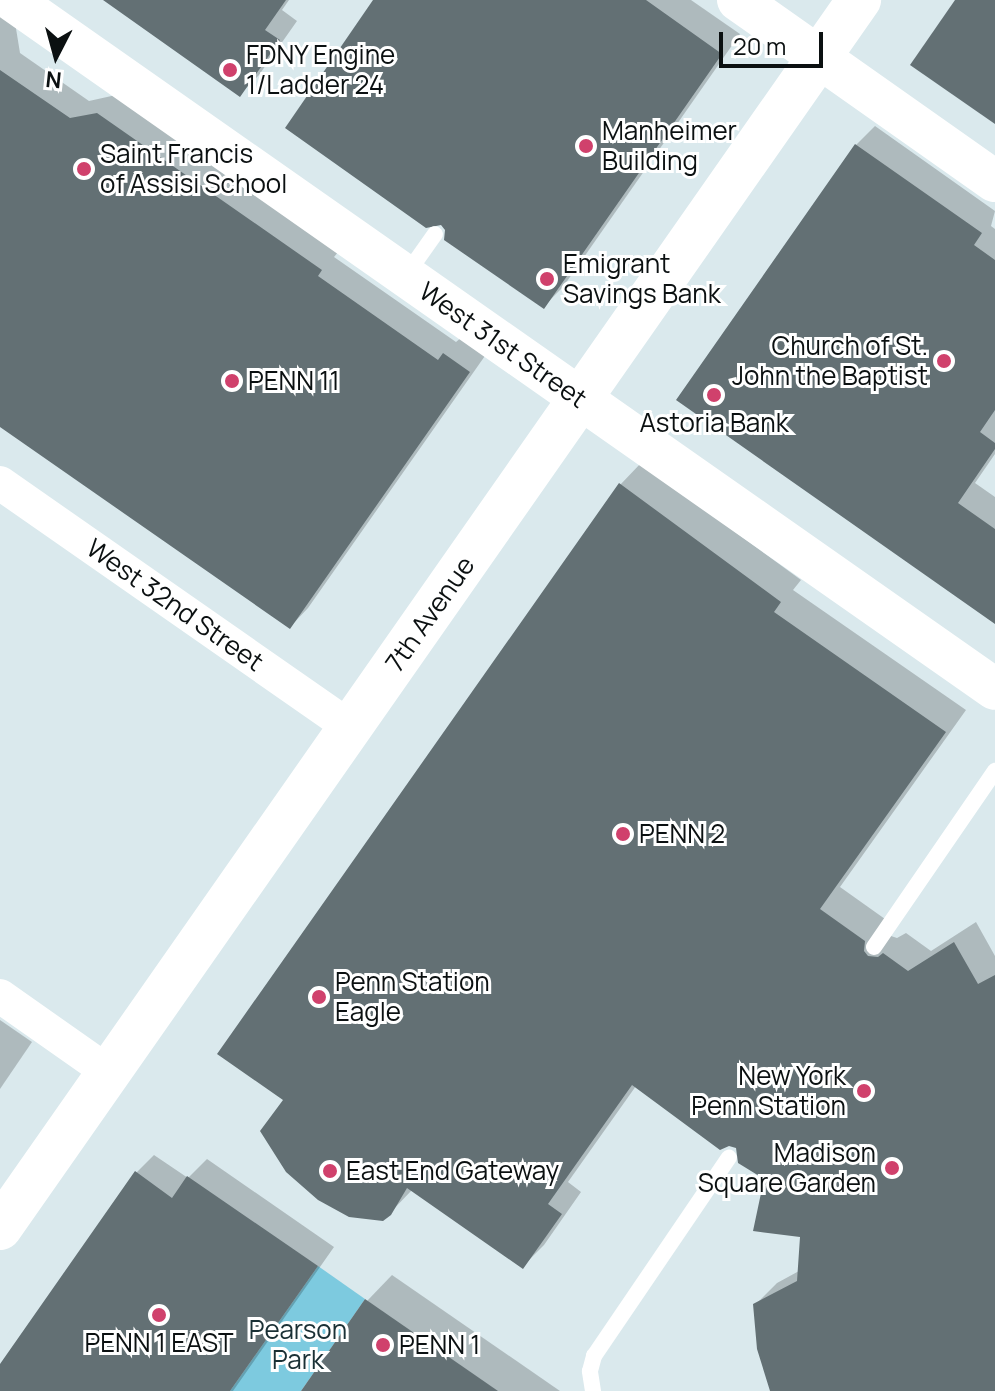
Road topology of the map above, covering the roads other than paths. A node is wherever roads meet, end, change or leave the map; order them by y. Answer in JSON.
{"nodes":[{"id":1,"x":12,"y":0,"type":"edge"},
{"id":2,"x":738,"y":0,"type":"edge"},
{"id":3,"x":859,"y":0,"type":"edge"},
{"id":4,"x":819,"y":57,"type":"junction"},
{"id":5,"x":995,"y":181,"type":"edge"},
{"id":6,"x":435,"y":234,"type":"dead end"},
{"id":7,"x":405,"y":276,"type":"junction"},
{"id":8,"x":581,"y":400,"type":"junction"},
{"id":9,"x":0,"y":483,"type":"edge"},
{"id":10,"x":995,"y":689,"type":"edge"},
{"id":11,"x":350,"y":727,"type":"junction"},
{"id":12,"x":995,"y":771,"type":"edge"},
{"id":13,"x":874,"y":947,"type":"dead end"},
{"id":14,"x":0,"y":996,"type":"edge"},
{"id":15,"x":108,"y":1072,"type":"junction"},
{"id":16,"x":729,"y":1157,"type":"dead end"},
{"id":17,"x":0,"y":1228,"type":"edge"},
{"id":18,"x":593,"y":1391,"type":"edge"}],
"edges":[{"from":1,"to":7,"type":"street","name":"West 31st Street"},
{"from":2,"to":4,"type":"street"},
{"from":3,"to":4,"type":"main road","name":"7th Avenue"},
{"from":4,"to":5,"type":"street"},
{"from":4,"to":8,"type":"main road","name":"7th Avenue"},
{"from":6,"to":7,"type":"lane"},
{"from":7,"to":8,"type":"street","name":"West 31st Street"},
{"from":8,"to":10,"type":"street","name":"West 31st Street"},
{"from":8,"to":11,"type":"main road","name":"7th Avenue"},
{"from":9,"to":11,"type":"street","name":"West 32nd Street"},
{"from":11,"to":15,"type":"main road","name":"7th Avenue"},
{"from":12,"to":13,"type":"lane"},
{"from":14,"to":15,"type":"street"},
{"from":15,"to":17,"type":"main road","name":"7th Avenue"},
{"from":16,"to":18,"type":"lane"}]}
